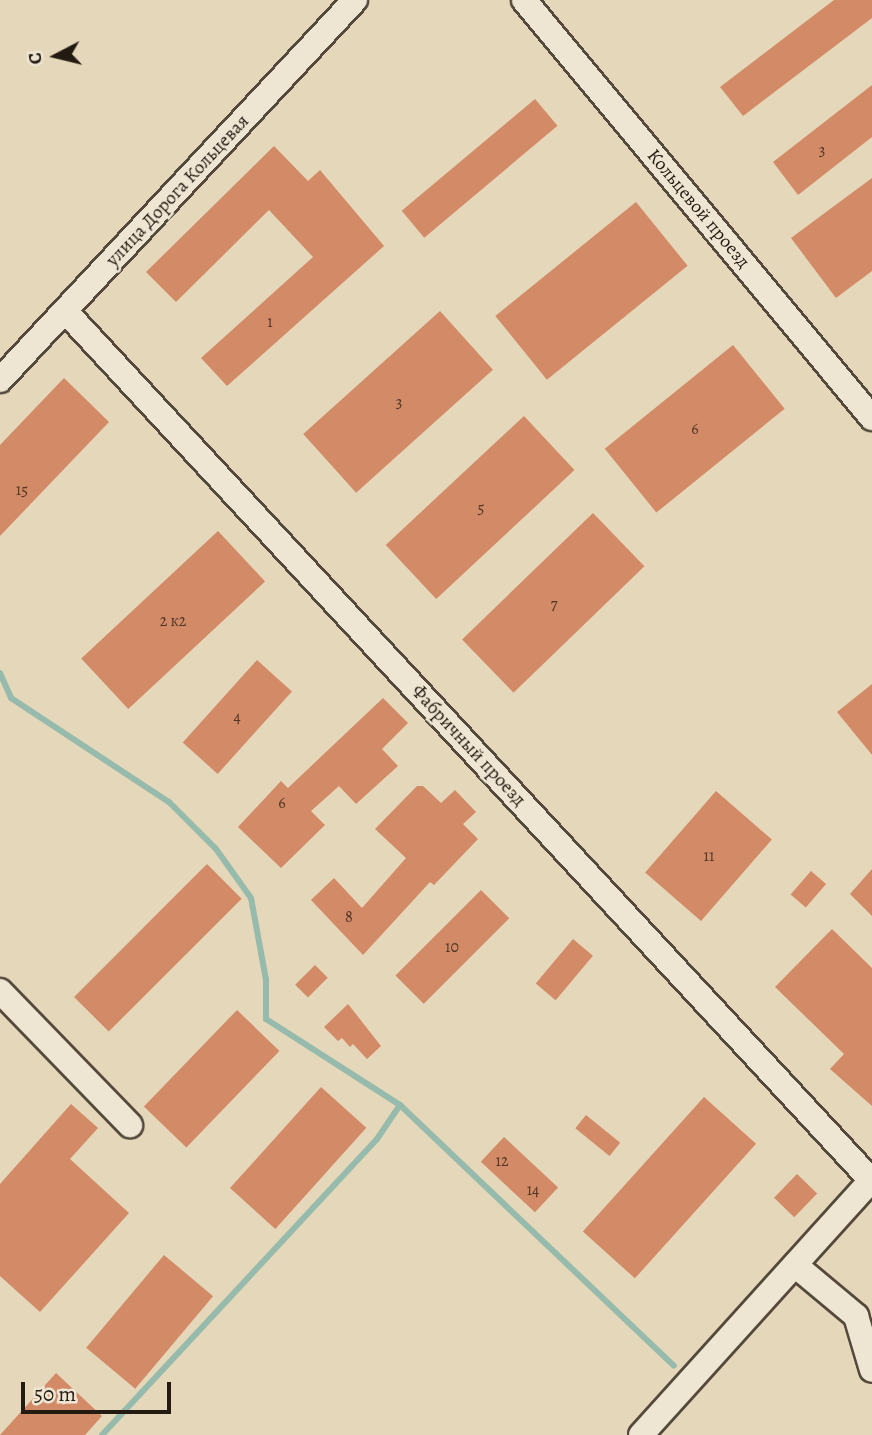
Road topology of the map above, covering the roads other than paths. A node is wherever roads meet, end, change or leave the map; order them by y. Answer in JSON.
{"nodes":[{"id":1,"x":355,"y":0,"type":"edge"},
{"id":2,"x":524,"y":0,"type":"edge"},
{"id":3,"x":66,"y":312,"type":"junction"},
{"id":4,"x":0,"y":380,"type":"edge"},
{"id":5,"x":872,"y":418,"type":"edge"},
{"id":6,"x":0,"y":991,"type":"edge"},
{"id":7,"x":130,"y":1125,"type":"dead end"},
{"id":8,"x":871,"y":1180,"type":"edge"},
{"id":9,"x":795,"y":1265,"type":"junction"},
{"id":10,"x":872,"y":1370,"type":"edge"},
{"id":11,"x":641,"y":1435,"type":"edge"}],
"edges":[{"from":1,"to":3,"type":"street","name":"улица Дорога Кольцевая"},
{"from":2,"to":5,"type":"street","name":"Кольцевой проезд"},
{"from":3,"to":4,"type":"street","name":"улица Дорога Кольцевая"},
{"from":3,"to":8,"type":"street","name":"Фабричный проезд"},
{"from":6,"to":7,"type":"street"},
{"from":8,"to":9,"type":"street"},
{"from":9,"to":10,"type":"street"},
{"from":9,"to":11,"type":"street"}]}
